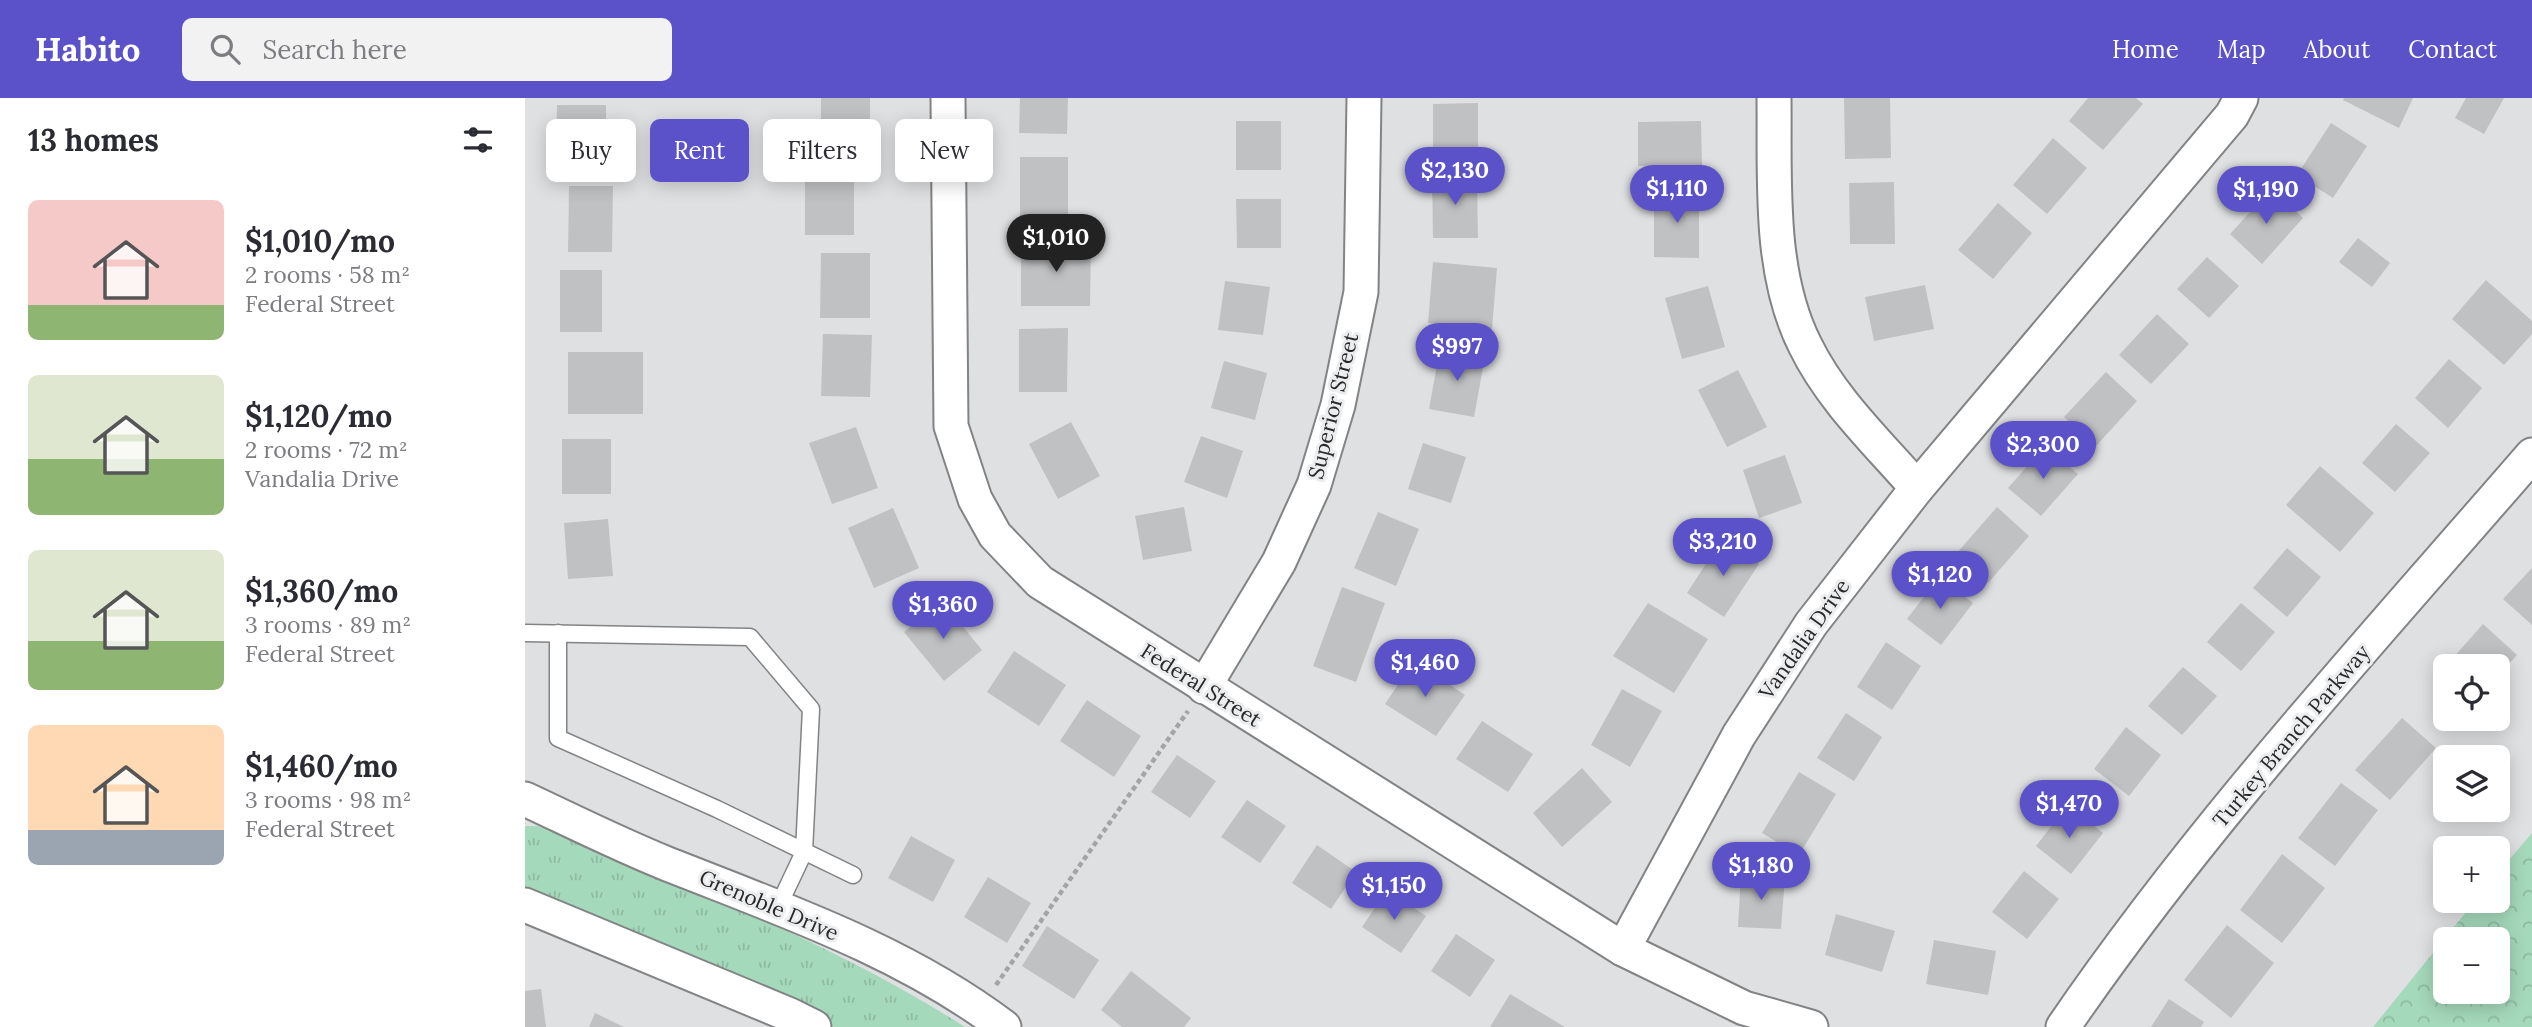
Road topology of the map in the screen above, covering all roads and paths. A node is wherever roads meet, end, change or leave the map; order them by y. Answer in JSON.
{"nodes":[{"id":1,"x":948,"y":98,"type":"edge"},
{"id":2,"x":1364,"y":98,"type":"edge"},
{"id":3,"x":1774,"y":98,"type":"edge"},
{"id":4,"x":2241,"y":98,"type":"edge"},
{"id":5,"x":2532,"y":455,"type":"edge"},
{"id":6,"x":1917,"y":488,"type":"junction"},
{"id":7,"x":525,"y":633,"type":"edge"},
{"id":8,"x":558,"y":633,"type":"junction"},
{"id":9,"x":1204,"y":687,"type":"junction"},
{"id":10,"x":525,"y":799,"type":"edge"},
{"id":11,"x":804,"y":852,"type":"junction"},
{"id":12,"x":853,"y":875,"type":"dead end"},
{"id":13,"x":525,"y":905,"type":"edge"},
{"id":14,"x":778,"y":907,"type":"junction"},
{"id":15,"x":1623,"y":949,"type":"junction"},
{"id":16,"x":992,"y":1018,"type":"edge"},
{"id":17,"x":814,"y":1027,"type":"edge"},
{"id":18,"x":1811,"y":1027,"type":"edge"},
{"id":19,"x":2063,"y":1027,"type":"edge"}],
"edges":[{"from":1,"to":9,"type":"street","name":"Federal Street"},
{"from":2,"to":9,"type":"street","name":"Superior Street"},
{"from":3,"to":6,"type":"street"},
{"from":4,"to":6,"type":"street","name":"Vandalia Drive"},
{"from":5,"to":19,"type":"street","name":"Turkey Branch Parkway"},
{"from":6,"to":15,"type":"street","name":"Vandalia Drive"},
{"from":7,"to":8,"type":"lane"},
{"from":8,"to":11,"type":"lane"},
{"from":8,"to":11,"type":"lane"},
{"from":9,"to":15,"type":"street","name":"Federal Street"},
{"from":9,"to":16,"type":"path"},
{"from":10,"to":14,"type":"street","name":"Grenoble Drive"},
{"from":11,"to":12,"type":"lane"},
{"from":11,"to":14,"type":"lane"},
{"from":13,"to":17,"type":"street"},
{"from":14,"to":16,"type":"street","name":"Grenoble Drive"},
{"from":15,"to":18,"type":"street","name":"Federal Street"}]}
